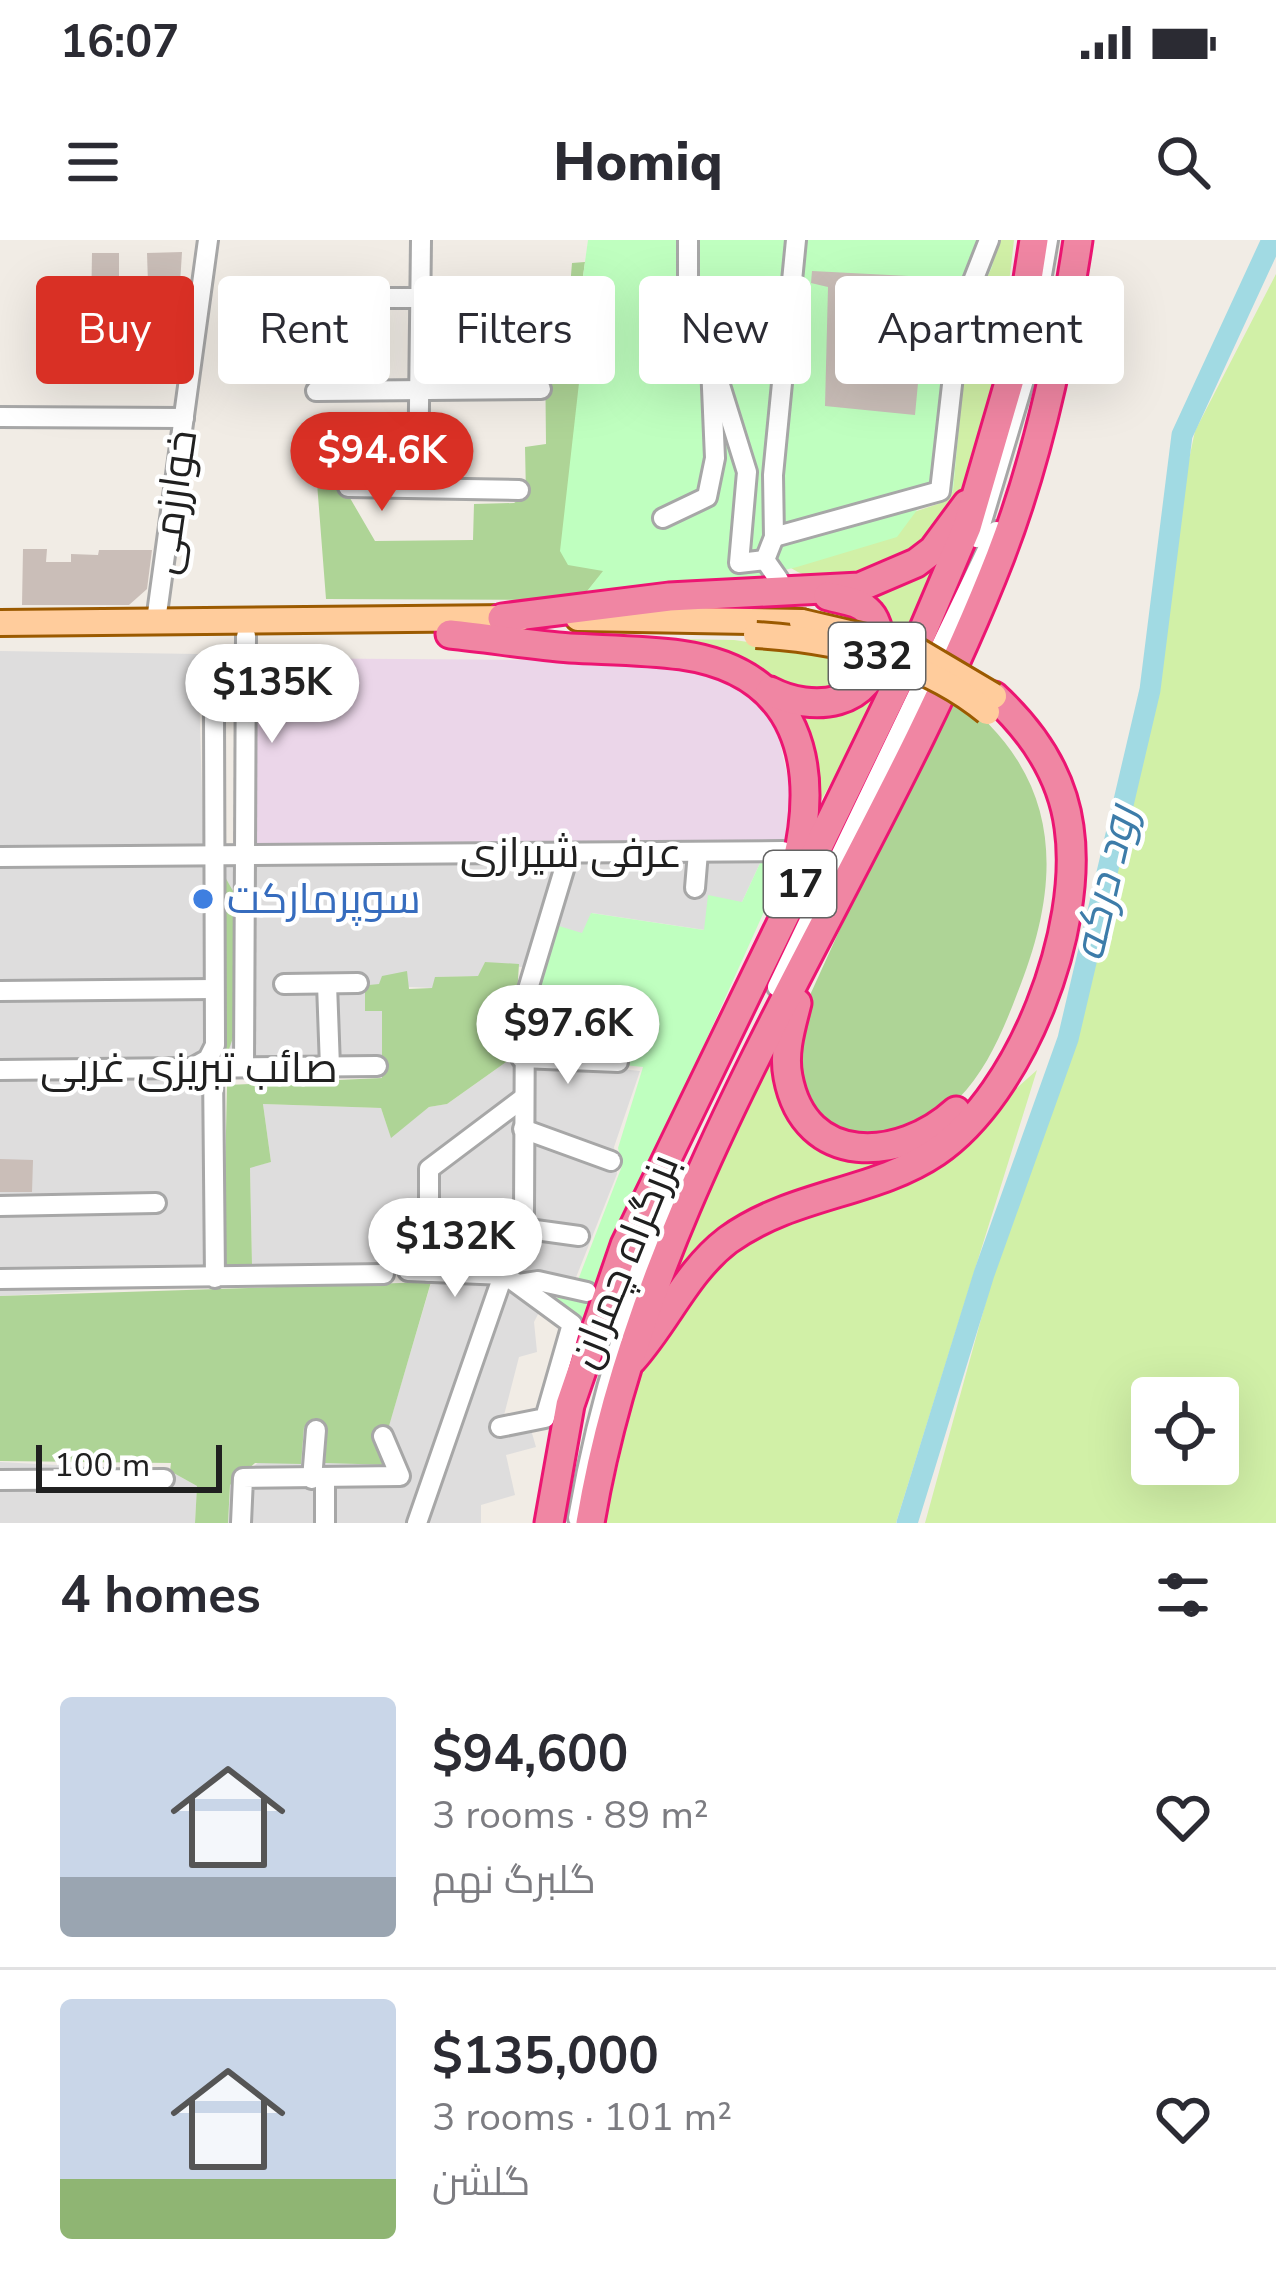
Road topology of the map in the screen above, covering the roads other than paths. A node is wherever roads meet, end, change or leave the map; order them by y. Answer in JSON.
{"nodes":[{"id":1,"x":208,"y":240,"type":"edge"},
{"id":2,"x":421,"y":240,"type":"edge"},
{"id":3,"x":688,"y":240,"type":"edge"},
{"id":4,"x":796,"y":240,"type":"edge"},
{"id":5,"x":989,"y":240,"type":"edge"},
{"id":6,"x":1034,"y":240,"type":"edge"},
{"id":7,"x":1048,"y":240,"type":"edge"},
{"id":8,"x":1067,"y":240,"type":"edge"},
{"id":9,"x":1078,"y":240,"type":"edge"},
{"id":10,"x":420,"y":276,"type":"edge"},
{"id":11,"x":688,"y":276,"type":"edge"},
{"id":12,"x":419,"y":384,"type":"edge"},
{"id":13,"x":709,"y":384,"type":"edge"},
{"id":14,"x":719,"y":384,"type":"edge"},
{"id":15,"x":541,"y":389,"type":"dead end"},
{"id":16,"x":419,"y":390,"type":"junction"},
{"id":17,"x":316,"y":391,"type":"dead end"},
{"id":18,"x":0,"y":417,"type":"edge"},
{"id":19,"x":184,"y":418,"type":"junction"},
{"id":20,"x":984,"y":481,"type":"junction"},
{"id":21,"x":348,"y":487,"type":"dead end"},
{"id":22,"x":418,"y":488,"type":"junction"},
{"id":23,"x":519,"y":490,"type":"dead end"},
{"id":24,"x":663,"y":518,"type":"dead end"},
{"id":25,"x":774,"y":537,"type":"junction"},
{"id":26,"x":765,"y":560,"type":"junction"},
{"id":27,"x":779,"y":580,"type":"junction"},
{"id":28,"x":826,"y":591,"type":"junction"},
{"id":29,"x":735,"y":595,"type":"junction"},
{"id":30,"x":502,"y":618,"type":"junction"},
{"id":31,"x":157,"y":622,"type":"junction"},
{"id":32,"x":0,"y":623,"type":"edge"},
{"id":33,"x":565,"y":627,"type":"junction"},
{"id":34,"x":450,"y":634,"type":"junction"},
{"id":35,"x":246,"y":636,"type":"junction"},
{"id":36,"x":0,"y":638,"type":"edge"},
{"id":37,"x":761,"y":687,"type":"junction"},
{"id":38,"x":991,"y":704,"type":"junction"},
{"id":39,"x":214,"y":713,"type":"dead end"},
{"id":40,"x":783,"y":851,"type":"dead end"},
{"id":41,"x":698,"y":852,"type":"junction"},
{"id":42,"x":569,"y":853,"type":"junction"},
{"id":43,"x":244,"y":855,"type":"junction"},
{"id":44,"x":213,"y":856,"type":"junction"},
{"id":45,"x":0,"y":857,"type":"edge"},
{"id":46,"x":695,"y":888,"type":"dead end"},
{"id":47,"x":783,"y":919,"type":"junction"},
{"id":48,"x":806,"y":961,"type":"junction"},
{"id":49,"x":358,"y":983,"type":"dead end"},
{"id":50,"x":327,"y":984,"type":"junction"},
{"id":51,"x":284,"y":985,"type":"dead end"},
{"id":52,"x":214,"y":989,"type":"junction"},
{"id":53,"x":0,"y":991,"type":"edge"},
{"id":54,"x":521,"y":1058,"type":"junction"},
{"id":55,"x":618,"y":1062,"type":"dead end"},
{"id":56,"x":377,"y":1066,"type":"dead end"},
{"id":57,"x":244,"y":1067,"type":"junction"},
{"id":58,"x":330,"y":1067,"type":"junction"},
{"id":59,"x":192,"y":1068,"type":"junction"},
{"id":60,"x":213,"y":1068,"type":"junction"},
{"id":61,"x":0,"y":1070,"type":"edge"},
{"id":62,"x":522,"y":1100,"type":"junction"},
{"id":63,"x":524,"y":1129,"type":"junction"},
{"id":64,"x":611,"y":1161,"type":"dead end"},
{"id":65,"x":156,"y":1203,"type":"dead end"},
{"id":66,"x":0,"y":1206,"type":"edge"},
{"id":67,"x":521,"y":1228,"type":"junction"},
{"id":68,"x":579,"y":1236,"type":"dead end"},
{"id":69,"x":408,"y":1271,"type":"dead end"},
{"id":70,"x":430,"y":1272,"type":"junction"},
{"id":71,"x":384,"y":1274,"type":"dead end"},
{"id":72,"x":215,"y":1278,"type":"junction"},
{"id":73,"x":0,"y":1279,"type":"edge"},
{"id":74,"x":512,"y":1280,"type":"junction"},
{"id":75,"x":586,"y":1292,"type":"dead end"},
{"id":76,"x":621,"y":1372,"type":"junction"},
{"id":77,"x":500,"y":1426,"type":"dead end"},
{"id":78,"x":316,"y":1430,"type":"dead end"},
{"id":79,"x":383,"y":1436,"type":"dead end"},
{"id":80,"x":164,"y":1479,"type":"dead end"},
{"id":81,"x":319,"y":1479,"type":"junction"},
{"id":82,"x":0,"y":1480,"type":"edge"},
{"id":83,"x":241,"y":1523,"type":"edge"},
{"id":84,"x":325,"y":1523,"type":"edge"},
{"id":85,"x":417,"y":1523,"type":"edge"},
{"id":86,"x":549,"y":1523,"type":"edge"},
{"id":87,"x":562,"y":1523,"type":"edge"},
{"id":88,"x":578,"y":1523,"type":"edge"},
{"id":89,"x":590,"y":1523,"type":"edge"}],
"edges":[{"from":1,"to":19,"type":"street","name":"خوارزمی"},
{"from":2,"to":10,"type":"street"},
{"from":3,"to":11,"type":"street"},
{"from":4,"to":25,"type":"street"},
{"from":5,"to":25,"type":"street"},
{"from":6,"to":20,"type":"highway","name":"بزرگراه چمران","number":"17"},
{"from":7,"to":87,"type":"street"},
{"from":8,"to":88,"type":"street"},
{"from":9,"to":48,"type":"highway","name":"بزرگراه چمران","number":"17"},
{"from":12,"to":16,"type":"street"},
{"from":13,"to":24,"type":"street"},
{"from":14,"to":26,"type":"street"},
{"from":15,"to":16,"type":"street"},
{"from":16,"to":17,"type":"street"},
{"from":16,"to":22,"type":"street"},
{"from":18,"to":19,"type":"street"},
{"from":19,"to":31,"type":"street","name":"خوارزمی"},
{"from":20,"to":28,"type":"highway"},
{"from":20,"to":47,"type":"highway","name":"بزرگراه چمران","number":"17"},
{"from":21,"to":22,"type":"street"},
{"from":22,"to":23,"type":"street"},
{"from":25,"to":26,"type":"street"},
{"from":26,"to":27,"type":"street"},
{"from":27,"to":28,"type":"street"},
{"from":27,"to":29,"type":"street"},
{"from":28,"to":29,"type":"highway"},
{"from":28,"to":37,"type":"highway"},
{"from":29,"to":30,"type":"highway"},
{"from":30,"to":31,"type":"main road","number":"332"},
{"from":30,"to":33,"type":"main road","number":"332"},
{"from":31,"to":32,"type":"main road","number":"332"},
{"from":33,"to":34,"type":"main road","number":"332"},
{"from":33,"to":38,"type":"main road","number":"332","bridge":true},
{"from":33,"to":38,"type":"main road","number":"332","bridge":true},
{"from":34,"to":35,"type":"main road","number":"332"},
{"from":34,"to":37,"type":"highway"},
{"from":35,"to":36,"type":"main road","number":"332"},
{"from":35,"to":43,"type":"street"},
{"from":37,"to":47,"type":"highway"},
{"from":38,"to":48,"type":"highway"},
{"from":38,"to":76,"type":"highway"},
{"from":39,"to":44,"type":"street"},
{"from":40,"to":41,"type":"street","name":"عرفی شیرازی"},
{"from":41,"to":42,"type":"street","name":"عرفی شیرازی"},
{"from":41,"to":46,"type":"street"},
{"from":42,"to":43,"type":"street","name":"عرفی شیرازی"},
{"from":42,"to":54,"type":"street"},
{"from":43,"to":44,"type":"street","name":"عرفی شیرازی"},
{"from":43,"to":57,"type":"street"},
{"from":44,"to":45,"type":"street","name":"عرفی شیرازی"},
{"from":44,"to":52,"type":"street"},
{"from":47,"to":86,"type":"highway","name":"بزرگراه چمران","number":"17"},
{"from":48,"to":76,"type":"highway","name":"بزرگراه چمران","number":"17"},
{"from":49,"to":50,"type":"street"},
{"from":50,"to":51,"type":"street"},
{"from":50,"to":58,"type":"street"},
{"from":52,"to":53,"type":"street"},
{"from":52,"to":59,"type":"street"},
{"from":54,"to":55,"type":"street"},
{"from":54,"to":62,"type":"street"},
{"from":56,"to":58,"type":"street","name":"صائب تبریزی غربی"},
{"from":57,"to":58,"type":"street","name":"صائب تبریزی غربی"},
{"from":57,"to":60,"type":"street","name":"صائب تبریزی غربی"},
{"from":59,"to":60,"type":"street","name":"صائب تبریزی غربی"},
{"from":59,"to":61,"type":"street","name":"صائب تبریزی غربی"},
{"from":60,"to":72,"type":"street"},
{"from":62,"to":63,"type":"street"},
{"from":62,"to":70,"type":"street"},
{"from":63,"to":64,"type":"street"},
{"from":63,"to":67,"type":"street"},
{"from":65,"to":66,"type":"street"},
{"from":67,"to":68,"type":"street"},
{"from":67,"to":74,"type":"street"},
{"from":69,"to":70,"type":"street"},
{"from":70,"to":74,"type":"street"},
{"from":71,"to":72,"type":"street"},
{"from":72,"to":73,"type":"street"},
{"from":74,"to":75,"type":"street"},
{"from":74,"to":77,"type":"street"},
{"from":74,"to":85,"type":"street"},
{"from":76,"to":89,"type":"highway","name":"بزرگراه چمران","number":"17"},
{"from":78,"to":81,"type":"street"},
{"from":79,"to":81,"type":"street"},
{"from":80,"to":82,"type":"street"},
{"from":81,"to":83,"type":"street"},
{"from":81,"to":84,"type":"street"}]}
